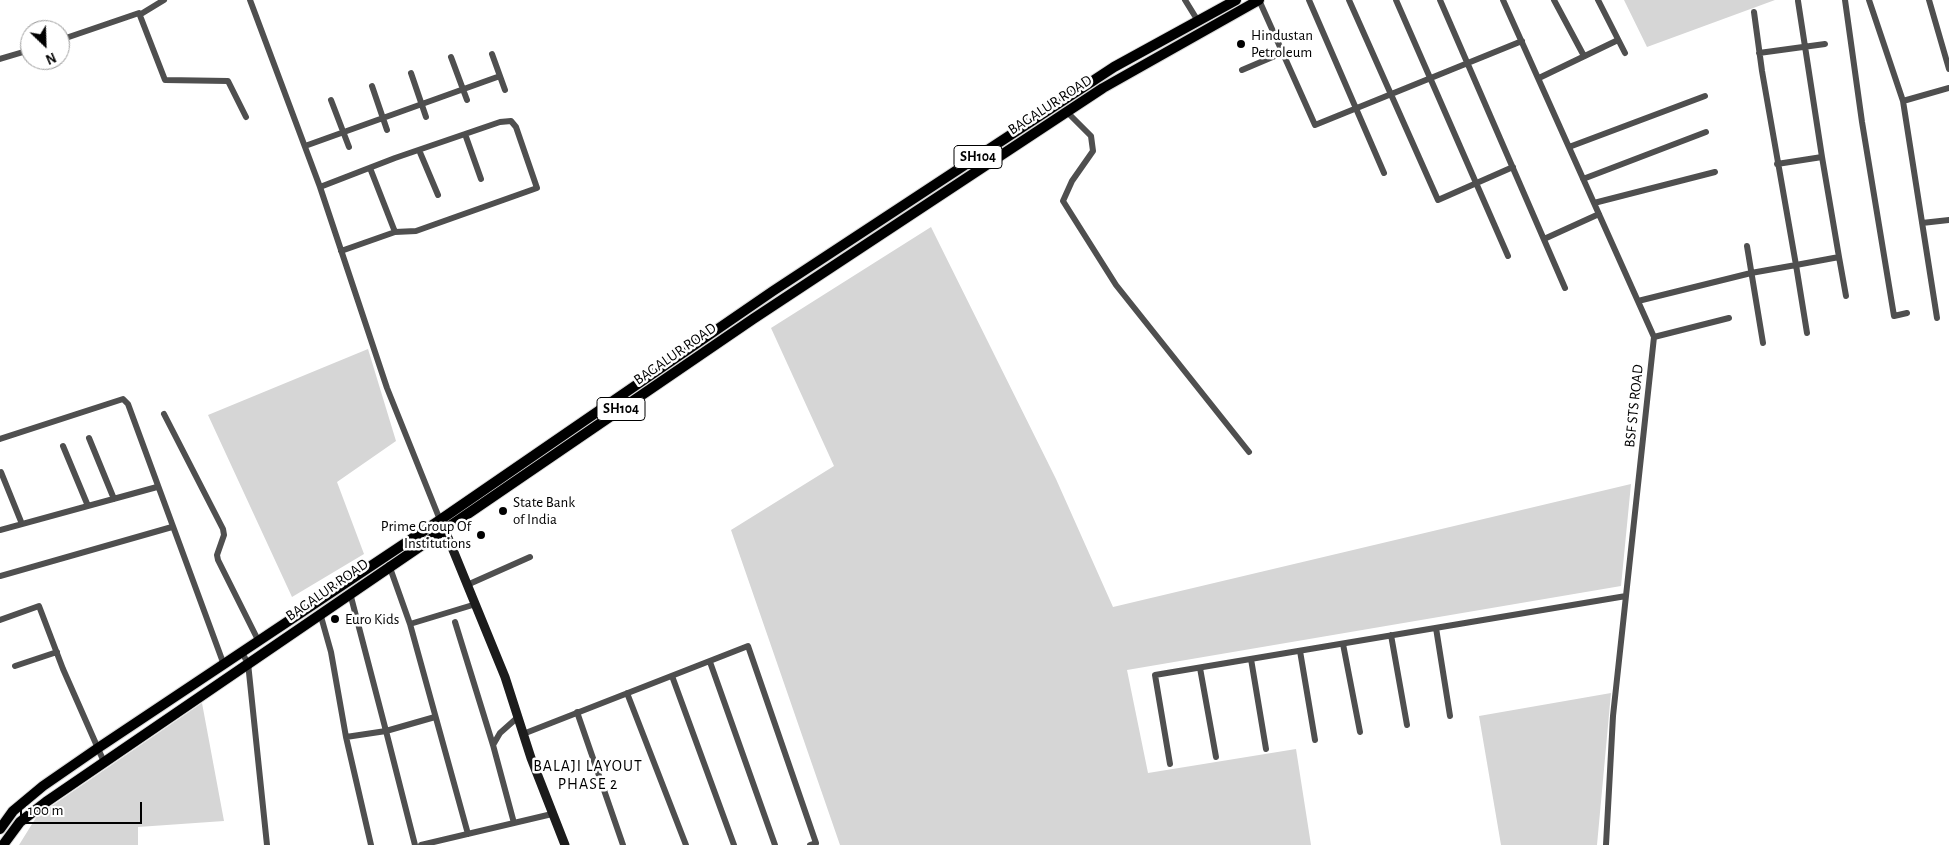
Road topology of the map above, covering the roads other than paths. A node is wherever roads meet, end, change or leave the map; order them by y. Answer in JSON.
{"nodes":[{"id":1,"x":164,"y":0,"type":"edge"},
{"id":2,"x":250,"y":0,"type":"edge"},
{"id":3,"x":1186,"y":0,"type":"edge"},
{"id":4,"x":1236,"y":0,"type":"edge"},
{"id":5,"x":1259,"y":0,"type":"edge"},
{"id":6,"x":1309,"y":0,"type":"edge"},
{"id":7,"x":1349,"y":0,"type":"edge"},
{"id":8,"x":1396,"y":0,"type":"edge"},
{"id":9,"x":1440,"y":0,"type":"edge"},
{"id":10,"x":1503,"y":0,"type":"edge"},
{"id":11,"x":1554,"y":0,"type":"edge"},
{"id":12,"x":1598,"y":0,"type":"edge"},
{"id":13,"x":1845,"y":0,"type":"edge"},
{"id":14,"x":1869,"y":0,"type":"edge"},
{"id":15,"x":1929,"y":0,"type":"edge"},
{"id":16,"x":1798,"y":1,"type":"edge"},
{"id":17,"x":1754,"y":12,"type":"dead end"},
{"id":18,"x":140,"y":14,"type":"junction"},
{"id":19,"x":1198,"y":21,"type":"junction"},
{"id":20,"x":70,"y":37,"type":"edge"},
{"id":21,"x":1618,"y":40,"type":"junction"},
{"id":22,"x":1522,"y":41,"type":"junction"},
{"id":23,"x":1825,"y":44,"type":"dead end"},
{"id":24,"x":1805,"y":47,"type":"junction"},
{"id":25,"x":20,"y":53,"type":"edge"},
{"id":26,"x":1282,"y":53,"type":"junction"},
{"id":27,"x":1625,"y":53,"type":"dead end"},
{"id":28,"x":1759,"y":53,"type":"junction"},
{"id":29,"x":492,"y":54,"type":"dead end"},
{"id":30,"x":1584,"y":56,"type":"junction"},
{"id":31,"x":451,"y":57,"type":"dead end"},
{"id":32,"x":0,"y":60,"type":"edge"},
{"id":33,"x":1467,"y":63,"type":"junction"},
{"id":34,"x":1949,"y":69,"type":"edge"},
{"id":35,"x":1242,"y":70,"type":"dead end"},
{"id":36,"x":411,"y":73,"type":"dead end"},
{"id":37,"x":500,"y":76,"type":"junction"},
{"id":38,"x":1539,"y":78,"type":"junction"},
{"id":39,"x":1430,"y":79,"type":"junction"},
{"id":40,"x":372,"y":86,"type":"dead end"},
{"id":41,"x":1949,"y":88,"type":"edge"},
{"id":42,"x":463,"y":89,"type":"junction"},
{"id":43,"x":505,"y":90,"type":"dead end"},
{"id":44,"x":1390,"y":95,"type":"junction"},
{"id":45,"x":1705,"y":96,"type":"dead end"},
{"id":46,"x":331,"y":100,"type":"dead end"},
{"id":47,"x":467,"y":100,"type":"dead end"},
{"id":48,"x":1903,"y":101,"type":"junction"},
{"id":49,"x":422,"y":104,"type":"junction"},
{"id":50,"x":1357,"y":108,"type":"junction"},
{"id":51,"x":1066,"y":111,"type":"junction"},
{"id":52,"x":246,"y":117,"type":"dead end"},
{"id":53,"x":426,"y":117,"type":"dead end"},
{"id":54,"x":383,"y":118,"type":"junction"},
{"id":55,"x":387,"y":130,"type":"dead end"},
{"id":56,"x":344,"y":132,"type":"junction"},
{"id":57,"x":1706,"y":132,"type":"dead end"},
{"id":58,"x":464,"y":134,"type":"junction"},
{"id":59,"x":305,"y":146,"type":"junction"},
{"id":60,"x":350,"y":147,"type":"dead end"},
{"id":61,"x":1570,"y":147,"type":"junction"},
{"id":62,"x":420,"y":150,"type":"junction"},
{"id":63,"x":1822,"y":157,"type":"junction"},
{"id":64,"x":1777,"y":164,"type":"junction"},
{"id":65,"x":1513,"y":166,"type":"junction"},
{"id":66,"x":370,"y":168,"type":"junction"},
{"id":67,"x":1384,"y":172,"type":"dead end"},
{"id":68,"x":1715,"y":172,"type":"dead end"},
{"id":69,"x":481,"y":179,"type":"dead end"},
{"id":70,"x":1583,"y":179,"type":"junction"},
{"id":71,"x":1476,"y":184,"type":"junction"},
{"id":72,"x":320,"y":187,"type":"junction"},
{"id":73,"x":438,"y":195,"type":"dead end"},
{"id":74,"x":1594,"y":203,"type":"junction"},
{"id":75,"x":1599,"y":214,"type":"junction"},
{"id":76,"x":1949,"y":220,"type":"edge"},
{"id":77,"x":1922,"y":223,"type":"junction"},
{"id":78,"x":395,"y":232,"type":"junction"},
{"id":79,"x":1544,"y":239,"type":"junction"},
{"id":80,"x":1747,"y":246,"type":"dead end"},
{"id":81,"x":341,"y":251,"type":"junction"},
{"id":82,"x":1508,"y":256,"type":"dead end"},
{"id":83,"x":1839,"y":257,"type":"junction"},
{"id":84,"x":1796,"y":265,"type":"junction"},
{"id":85,"x":1751,"y":272,"type":"junction"},
{"id":86,"x":1566,"y":288,"type":"dead end"},
{"id":87,"x":1846,"y":296,"type":"dead end"},
{"id":88,"x":1638,"y":301,"type":"junction"},
{"id":89,"x":1907,"y":313,"type":"dead end"},
{"id":90,"x":1729,"y":318,"type":"dead end"},
{"id":91,"x":1937,"y":318,"type":"dead end"},
{"id":92,"x":725,"y":323,"type":"junction"},
{"id":93,"x":1807,"y":333,"type":"dead end"},
{"id":94,"x":731,"y":334,"type":"junction"},
{"id":95,"x":1654,"y":337,"type":"junction"},
{"id":96,"x":1763,"y":343,"type":"dead end"},
{"id":97,"x":164,"y":414,"type":"dead end"},
{"id":98,"x":90,"y":438,"type":"dead end"},
{"id":99,"x":0,"y":439,"type":"edge"},
{"id":100,"x":63,"y":446,"type":"dead end"},
{"id":101,"x":1249,"y":452,"type":"dead end"},
{"id":102,"x":1,"y":472,"type":"edge"},
{"id":103,"x":157,"y":487,"type":"junction"},
{"id":104,"x":114,"y":499,"type":"junction"},
{"id":105,"x":88,"y":506,"type":"junction"},
{"id":106,"x":22,"y":524,"type":"junction"},
{"id":107,"x":442,"y":524,"type":"junction"},
{"id":108,"x":172,"y":527,"type":"junction"},
{"id":109,"x":0,"y":530,"type":"edge"},
{"id":110,"x":530,"y":557,"type":"dead end"},
{"id":111,"x":389,"y":565,"type":"junction"},
{"id":112,"x":0,"y":576,"type":"edge"},
{"id":113,"x":467,"y":585,"type":"junction"},
{"id":114,"x":350,"y":593,"type":"junction"},
{"id":115,"x":1626,"y":596,"type":"junction"},
{"id":116,"x":476,"y":604,"type":"junction"},
{"id":117,"x":320,"y":614,"type":"junction"},
{"id":118,"x":0,"y":620,"type":"edge"},
{"id":119,"x":455,"y":622,"type":"dead end"},
{"id":120,"x":410,"y":624,"type":"junction"},
{"id":121,"x":1436,"y":628,"type":"junction"},
{"id":122,"x":1391,"y":636,"type":"junction"},
{"id":123,"x":259,"y":642,"type":"junction"},
{"id":124,"x":1343,"y":644,"type":"junction"},
{"id":125,"x":1300,"y":651,"type":"junction"},
{"id":126,"x":56,"y":652,"type":"junction"},
{"id":127,"x":242,"y":653,"type":"junction"},
{"id":128,"x":1251,"y":659,"type":"junction"},
{"id":129,"x":710,"y":662,"type":"junction"},
{"id":130,"x":248,"y":663,"type":"junction"},
{"id":131,"x":224,"y":665,"type":"junction"},
{"id":132,"x":15,"y":666,"type":"dead end"},
{"id":133,"x":1200,"y":668,"type":"junction"},
{"id":134,"x":672,"y":676,"type":"junction"},
{"id":135,"x":628,"y":693,"type":"junction"},
{"id":136,"x":577,"y":712,"type":"junction"},
{"id":137,"x":1450,"y":716,"type":"dead end"},
{"id":138,"x":435,"y":717,"type":"junction"},
{"id":139,"x":518,"y":717,"type":"junction"},
{"id":140,"x":1408,"y":725,"type":"dead end"},
{"id":141,"x":386,"y":731,"type":"junction"},
{"id":142,"x":1360,"y":732,"type":"dead end"},
{"id":143,"x":523,"y":734,"type":"junction"},
{"id":144,"x":346,"y":737,"type":"junction"},
{"id":145,"x":1315,"y":740,"type":"dead end"},
{"id":146,"x":493,"y":745,"type":"junction"},
{"id":147,"x":98,"y":748,"type":"junction"},
{"id":148,"x":1266,"y":749,"type":"dead end"},
{"id":149,"x":1216,"y":757,"type":"dead end"},
{"id":150,"x":104,"y":762,"type":"junction"},
{"id":151,"x":1170,"y":764,"type":"dead end"},
{"id":152,"x":552,"y":814,"type":"junction"},
{"id":153,"x":514,"y":823,"type":"junction"},
{"id":154,"x":0,"y":829,"type":"edge"},
{"id":155,"x":468,"y":834,"type":"junction"},
{"id":156,"x":3,"y":845,"type":"edge"},
{"id":157,"x":267,"y":845,"type":"edge"},
{"id":158,"x":371,"y":845,"type":"edge"},
{"id":159,"x":415,"y":845,"type":"edge"},
{"id":160,"x":422,"y":845,"type":"edge"},
{"id":161,"x":565,"y":845,"type":"edge"},
{"id":162,"x":623,"y":845,"type":"edge"},
{"id":163,"x":686,"y":845,"type":"edge"},
{"id":164,"x":734,"y":845,"type":"edge"},
{"id":165,"x":774,"y":845,"type":"edge"},
{"id":166,"x":810,"y":845,"type":"edge"},
{"id":167,"x":1606,"y":845,"type":"edge"}],
"edges":[{"from":1,"to":18,"type":"street"},
{"from":2,"to":59,"type":"street"},
{"from":3,"to":19,"type":"street"},
{"from":4,"to":19,"type":"main road","name":"BAGALUR ROAD","number":"SH104"},
{"from":5,"to":26,"type":"street"},
{"from":5,"to":51,"type":"main road","name":"BAGALUR ROAD","number":"SH104"},
{"from":6,"to":50,"type":"street"},
{"from":7,"to":44,"type":"street"},
{"from":8,"to":39,"type":"street"},
{"from":9,"to":33,"type":"street"},
{"from":10,"to":22,"type":"street"},
{"from":11,"to":30,"type":"street"},
{"from":12,"to":21,"type":"street"},
{"from":13,"to":89,"type":"street"},
{"from":14,"to":48,"type":"street"},
{"from":15,"to":34,"type":"street"},
{"from":16,"to":24,"type":"street"},
{"from":17,"to":28,"type":"street"},
{"from":18,"to":20,"type":"street"},
{"from":18,"to":52,"type":"street"},
{"from":19,"to":92,"type":"main road","name":"BAGALUR ROAD","number":"SH104"},
{"from":21,"to":27,"type":"street"},
{"from":21,"to":30,"type":"street"},
{"from":22,"to":33,"type":"street"},
{"from":22,"to":38,"type":"street"},
{"from":23,"to":24,"type":"street"},
{"from":24,"to":28,"type":"street"},
{"from":24,"to":63,"type":"street"},
{"from":25,"to":32,"type":"street"},
{"from":26,"to":35,"type":"street"},
{"from":26,"to":50,"type":"street"},
{"from":28,"to":64,"type":"street"},
{"from":29,"to":37,"type":"street"},
{"from":30,"to":38,"type":"street"},
{"from":31,"to":42,"type":"street"},
{"from":33,"to":39,"type":"street"},
{"from":33,"to":65,"type":"street"},
{"from":36,"to":49,"type":"street"},
{"from":37,"to":42,"type":"street"},
{"from":37,"to":43,"type":"street"},
{"from":38,"to":61,"type":"street"},
{"from":39,"to":44,"type":"street"},
{"from":39,"to":71,"type":"street"},
{"from":40,"to":54,"type":"street"},
{"from":41,"to":48,"type":"street"},
{"from":42,"to":47,"type":"street"},
{"from":42,"to":49,"type":"street"},
{"from":44,"to":50,"type":"street"},
{"from":44,"to":71,"type":"street"},
{"from":45,"to":61,"type":"street"},
{"from":46,"to":56,"type":"street"},
{"from":48,"to":77,"type":"street"},
{"from":49,"to":53,"type":"street"},
{"from":49,"to":54,"type":"street"},
{"from":50,"to":67,"type":"street"},
{"from":51,"to":94,"type":"main road","name":"BAGALUR ROAD","number":"SH104"},
{"from":51,"to":101,"type":"street"},
{"from":54,"to":55,"type":"street"},
{"from":54,"to":56,"type":"street"},
{"from":56,"to":59,"type":"street"},
{"from":56,"to":60,"type":"street"},
{"from":57,"to":70,"type":"street"},
{"from":58,"to":62,"type":"street"},
{"from":58,"to":69,"type":"street"},
{"from":58,"to":78,"type":"street"},
{"from":59,"to":72,"type":"street"},
{"from":61,"to":70,"type":"street"},
{"from":62,"to":66,"type":"street"},
{"from":62,"to":73,"type":"street"},
{"from":63,"to":64,"type":"street"},
{"from":63,"to":83,"type":"street"},
{"from":64,"to":84,"type":"street"},
{"from":65,"to":71,"type":"street"},
{"from":65,"to":79,"type":"street"},
{"from":66,"to":72,"type":"street"},
{"from":66,"to":78,"type":"street"},
{"from":68,"to":74,"type":"street"},
{"from":70,"to":74,"type":"street"},
{"from":71,"to":82,"type":"street"},
{"from":72,"to":81,"type":"street"},
{"from":74,"to":75,"type":"street"},
{"from":75,"to":79,"type":"street"},
{"from":75,"to":88,"type":"street"},
{"from":76,"to":77,"type":"street"},
{"from":77,"to":91,"type":"street"},
{"from":78,"to":81,"type":"street"},
{"from":79,"to":86,"type":"street"},
{"from":80,"to":85,"type":"street"},
{"from":81,"to":107,"type":"street"},
{"from":83,"to":84,"type":"street"},
{"from":83,"to":87,"type":"street"},
{"from":84,"to":85,"type":"street"},
{"from":84,"to":93,"type":"street"},
{"from":85,"to":88,"type":"street"},
{"from":85,"to":96,"type":"street"},
{"from":88,"to":95,"type":"street"},
{"from":90,"to":95,"type":"street"},
{"from":92,"to":94,"type":"street"},
{"from":92,"to":107,"type":"main road","name":"BAGALUR ROAD","number":"SH104"},
{"from":94,"to":107,"type":"main road","name":"BAGALUR ROAD","number":"SH104"},
{"from":95,"to":115,"type":"street","name":"BSF STS ROAD"},
{"from":97,"to":123,"type":"street"},
{"from":98,"to":104,"type":"street"},
{"from":99,"to":103,"type":"street"},
{"from":100,"to":105,"type":"street"},
{"from":102,"to":106,"type":"street"},
{"from":103,"to":104,"type":"street"},
{"from":103,"to":108,"type":"street"},
{"from":104,"to":105,"type":"street"},
{"from":105,"to":106,"type":"street"},
{"from":106,"to":109,"type":"street"},
{"from":107,"to":111,"type":"main road","name":"BAGALUR ROAD","number":"SH104"},
{"from":107,"to":113,"type":"street"},
{"from":107,"to":123,"type":"main road","name":"BAGALUR ROAD","number":"SH104"},
{"from":108,"to":112,"type":"street"},
{"from":108,"to":131,"type":"street"},
{"from":110,"to":113,"type":"street"},
{"from":111,"to":114,"type":"main road","name":"BAGALUR ROAD","number":"SH104"},
{"from":111,"to":120,"type":"street"},
{"from":113,"to":116,"type":"street"},
{"from":114,"to":117,"type":"main road","name":"BAGALUR ROAD","number":"SH104"},
{"from":114,"to":141,"type":"street"},
{"from":115,"to":121,"type":"street"},
{"from":115,"to":167,"type":"street","name":"BSF STS ROAD"},
{"from":116,"to":120,"type":"street"},
{"from":116,"to":139,"type":"street"},
{"from":117,"to":130,"type":"main road","name":"BAGALUR ROAD","number":"SH104"},
{"from":117,"to":144,"type":"street"},
{"from":118,"to":126,"type":"street"},
{"from":119,"to":146,"type":"street"},
{"from":120,"to":138,"type":"street"},
{"from":121,"to":122,"type":"street"},
{"from":121,"to":137,"type":"street"},
{"from":122,"to":124,"type":"street"},
{"from":122,"to":140,"type":"street"},
{"from":123,"to":127,"type":"main road","name":"BAGALUR ROAD","number":"SH104"},
{"from":124,"to":125,"type":"street"},
{"from":124,"to":142,"type":"street"},
{"from":125,"to":128,"type":"street"},
{"from":125,"to":145,"type":"street"},
{"from":126,"to":132,"type":"street"},
{"from":126,"to":147,"type":"street"},
{"from":127,"to":130,"type":"street"},
{"from":127,"to":131,"type":"main road","name":"BAGALUR ROAD","number":"SH104"},
{"from":128,"to":133,"type":"street"},
{"from":128,"to":148,"type":"street"},
{"from":129,"to":134,"type":"street"},
{"from":129,"to":165,"type":"street"},
{"from":129,"to":166,"type":"street"},
{"from":130,"to":150,"type":"main road","name":"BAGALUR ROAD","number":"SH104"},
{"from":130,"to":157,"type":"street"},
{"from":131,"to":147,"type":"main road","name":"BAGALUR ROAD","number":"SH104"},
{"from":133,"to":149,"type":"street"},
{"from":133,"to":151,"type":"street"},
{"from":134,"to":135,"type":"street"},
{"from":134,"to":164,"type":"street"},
{"from":135,"to":136,"type":"street"},
{"from":135,"to":163,"type":"street"},
{"from":136,"to":143,"type":"street"},
{"from":136,"to":162,"type":"street"},
{"from":138,"to":141,"type":"street"},
{"from":138,"to":155,"type":"street"},
{"from":139,"to":143,"type":"street"},
{"from":139,"to":146,"type":"street"},
{"from":141,"to":144,"type":"street"},
{"from":141,"to":159,"type":"street"},
{"from":143,"to":152,"type":"street"},
{"from":144,"to":158,"type":"street"},
{"from":146,"to":153,"type":"street"},
{"from":147,"to":150,"type":"street"},
{"from":147,"to":154,"type":"main road","name":"BAGALUR ROAD","number":"SH104"},
{"from":150,"to":156,"type":"main road","name":"BAGALUR ROAD","number":"SH104"},
{"from":152,"to":153,"type":"street"},
{"from":152,"to":161,"type":"street"},
{"from":153,"to":155,"type":"street"},
{"from":155,"to":160,"type":"street"}]}
